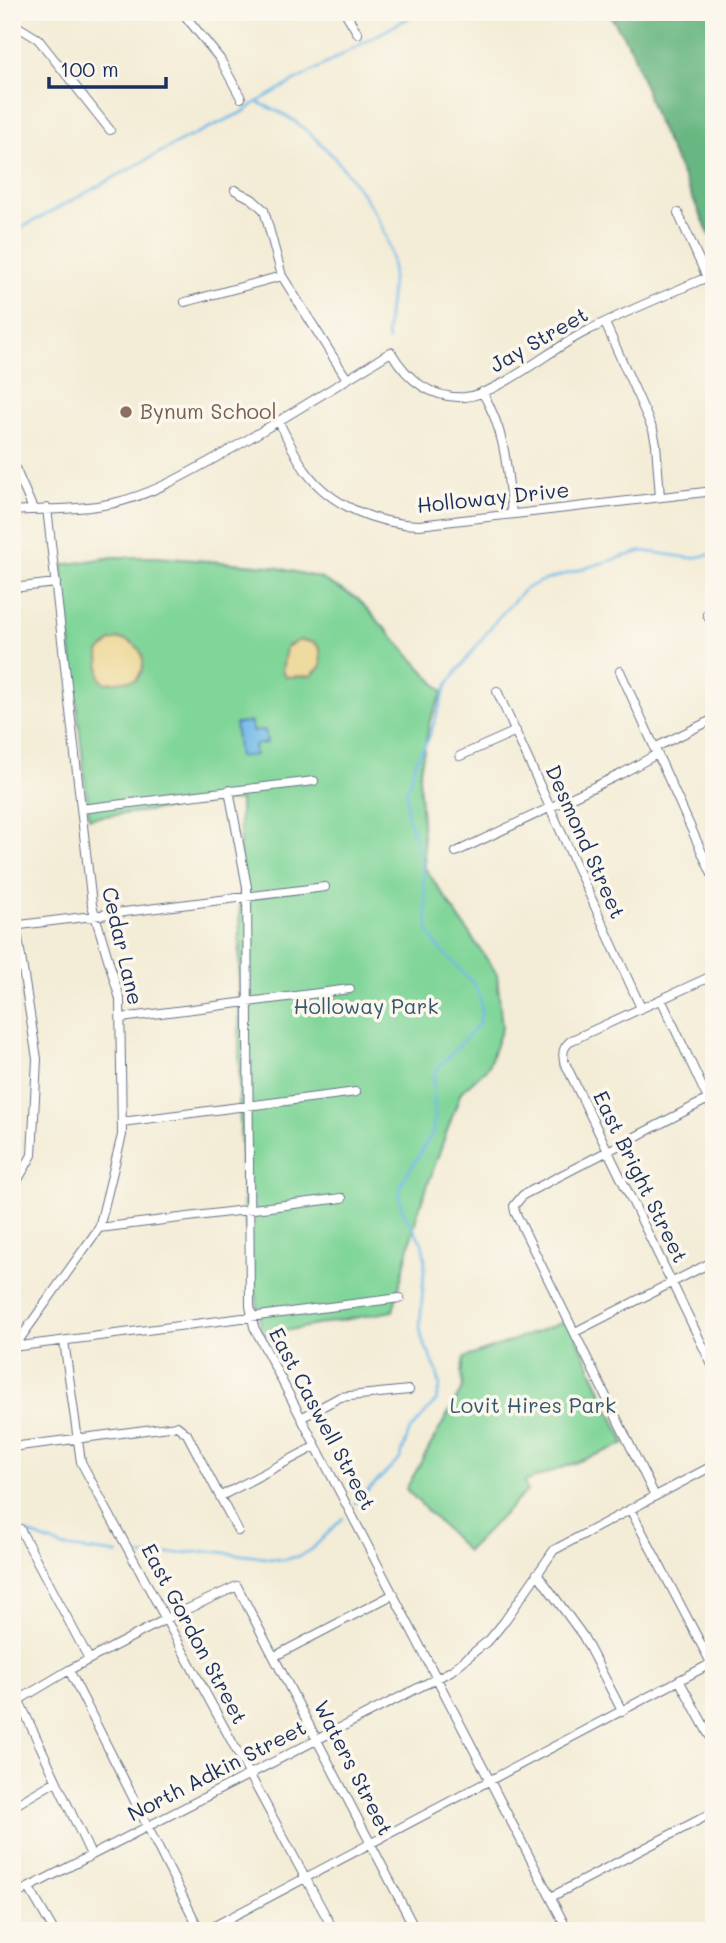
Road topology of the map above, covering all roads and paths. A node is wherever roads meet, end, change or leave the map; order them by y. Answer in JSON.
{"nodes":[{"id":1,"x":182,"y":12,"type":"edge"},
{"id":2,"x":345,"y":12,"type":"edge"},
{"id":3,"x":12,"y":23,"type":"edge"},
{"id":4,"x":358,"y":34,"type":"dead end"},
{"id":5,"x":241,"y":98,"type":"dead end"},
{"id":6,"x":110,"y":130,"type":"dead end"},
{"id":7,"x":235,"y":190,"type":"dead end"},
{"id":8,"x":678,"y":213,"type":"dead end"},
{"id":9,"x":710,"y":275,"type":"edge"},
{"id":10,"x":282,"y":276,"type":"junction"},
{"id":11,"x":714,"y":293,"type":"edge"},
{"id":12,"x":185,"y":302,"type":"dead end"},
{"id":13,"x":605,"y":323,"type":"junction"},
{"id":14,"x":347,"y":379,"type":"junction"},
{"id":15,"x":482,"y":392,"type":"junction"},
{"id":16,"x":278,"y":422,"type":"junction"},
{"id":17,"x":12,"y":461,"type":"edge"},
{"id":18,"x":714,"y":491,"type":"edge"},
{"id":19,"x":660,"y":497,"type":"junction"},
{"id":20,"x":47,"y":508,"type":"junction"},
{"id":21,"x":33,"y":509,"type":"junction"},
{"id":22,"x":12,"y":510,"type":"edge"},
{"id":23,"x":512,"y":514,"type":"junction"},
{"id":24,"x":56,"y":583,"type":"junction"},
{"id":25,"x":12,"y":588,"type":"edge"},
{"id":26,"x":707,"y":614,"type":"dead end"},
{"id":27,"x":714,"y":628,"type":"edge"},
{"id":28,"x":620,"y":671,"type":"dead end"},
{"id":29,"x":497,"y":691,"type":"dead end"},
{"id":30,"x":714,"y":719,"type":"edge"},
{"id":31,"x":516,"y":731,"type":"junction"},
{"id":32,"x":656,"y":751,"type":"junction"},
{"id":33,"x":460,"y":756,"type":"dead end"},
{"id":34,"x":314,"y":781,"type":"dead end"},
{"id":35,"x":229,"y":790,"type":"junction"},
{"id":36,"x":551,"y":808,"type":"junction"},
{"id":37,"x":81,"y":809,"type":"junction"},
{"id":38,"x":456,"y":852,"type":"dead end"},
{"id":39,"x":714,"y":879,"type":"edge"},
{"id":40,"x":325,"y":887,"type":"dead end"},
{"id":41,"x":247,"y":896,"type":"junction"},
{"id":42,"x":96,"y":915,"type":"junction"},
{"id":43,"x":14,"y":926,"type":"edge"},
{"id":44,"x":714,"y":975,"type":"edge"},
{"id":45,"x":350,"y":989,"type":"dead end"},
{"id":46,"x":661,"y":999,"type":"junction"},
{"id":47,"x":248,"y":1001,"type":"junction"},
{"id":48,"x":641,"y":1008,"type":"junction"},
{"id":49,"x":121,"y":1018,"type":"junction"},
{"id":50,"x":356,"y":1092,"type":"dead end"},
{"id":51,"x":711,"y":1098,"type":"edge"},
{"id":52,"x":248,"y":1105,"type":"junction"},
{"id":53,"x":714,"y":1112,"type":"edge"},
{"id":54,"x":122,"y":1122,"type":"junction"},
{"id":55,"x":608,"y":1150,"type":"junction"},
{"id":56,"x":12,"y":1190,"type":"edge"},
{"id":57,"x":342,"y":1198,"type":"dead end"},
{"id":58,"x":250,"y":1209,"type":"junction"},
{"id":59,"x":99,"y":1227,"type":"junction"},
{"id":60,"x":714,"y":1261,"type":"edge"},
{"id":61,"x":672,"y":1283,"type":"junction"},
{"id":62,"x":400,"y":1298,"type":"dead end"},
{"id":63,"x":252,"y":1317,"type":"junction"},
{"id":64,"x":575,"y":1332,"type":"junction"},
{"id":65,"x":64,"y":1340,"type":"junction"},
{"id":66,"x":13,"y":1347,"type":"edge"},
{"id":67,"x":714,"y":1368,"type":"edge"},
{"id":68,"x":409,"y":1390,"type":"dead end"},
{"id":69,"x":301,"y":1418,"type":"junction"},
{"id":70,"x":77,"y":1438,"type":"junction"},
{"id":71,"x":316,"y":1446,"type":"junction"},
{"id":72,"x":12,"y":1447,"type":"edge"},
{"id":73,"x":714,"y":1465,"type":"edge"},
{"id":74,"x":221,"y":1496,"type":"junction"},
{"id":75,"x":654,"y":1496,"type":"junction"},
{"id":76,"x":630,"y":1508,"type":"junction"},
{"id":77,"x":20,"y":1529,"type":"dead end"},
{"id":78,"x":239,"y":1531,"type":"dead end"},
{"id":79,"x":537,"y":1573,"type":"junction"},
{"id":80,"x":394,"y":1594,"type":"junction"},
{"id":81,"x":166,"y":1619,"type":"junction"},
{"id":82,"x":275,"y":1656,"type":"junction"},
{"id":83,"x":89,"y":1659,"type":"junction"},
{"id":84,"x":712,"y":1663,"type":"edge"},
{"id":85,"x":69,"y":1670,"type":"junction"},
{"id":86,"x":438,"y":1678,"type":"junction"},
{"id":87,"x":679,"y":1680,"type":"junction"},
{"id":88,"x":12,"y":1691,"type":"edge"},
{"id":89,"x":15,"y":1702,"type":"edge"},
{"id":90,"x":622,"y":1711,"type":"junction"},
{"id":91,"x":319,"y":1740,"type":"junction"},
{"id":92,"x":714,"y":1744,"type":"edge"},
{"id":93,"x":249,"y":1775,"type":"junction"},
{"id":94,"x":491,"y":1780,"type":"junction"},
{"id":95,"x":57,"y":1781,"type":"junction"},
{"id":96,"x":12,"y":1807,"type":"edge"},
{"id":97,"x":713,"y":1814,"type":"edge"},
{"id":98,"x":149,"y":1826,"type":"junction"},
{"id":99,"x":372,"y":1843,"type":"junction"},
{"id":100,"x":91,"y":1855,"type":"junction"},
{"id":101,"x":306,"y":1878,"type":"junction"},
{"id":102,"x":12,"y":1882,"type":"edge"},
{"id":103,"x":26,"y":1889,"type":"junction"},
{"id":104,"x":12,"y":1896,"type":"edge"},
{"id":105,"x":551,"y":1897,"type":"junction"},
{"id":106,"x":54,"y":1931,"type":"edge"},
{"id":107,"x":203,"y":1931,"type":"edge"},
{"id":108,"x":334,"y":1931,"type":"edge"},
{"id":109,"x":416,"y":1931,"type":"edge"},
{"id":110,"x":568,"y":1931,"type":"edge"}],
"edges":[{"from":1,"to":5,"type":"street"},
{"from":2,"to":4,"type":"street"},
{"from":3,"to":6,"type":"street"},
{"from":7,"to":10,"type":"street"},
{"from":8,"to":9,"type":"street"},
{"from":9,"to":11,"type":"street"},
{"from":9,"to":13,"type":"street","name":"Jay Street"},
{"from":10,"to":12,"type":"street"},
{"from":10,"to":14,"type":"street"},
{"from":13,"to":15,"type":"street","name":"Jay Street"},
{"from":13,"to":19,"type":"street"},
{"from":14,"to":15,"type":"street","name":"Jay Street"},
{"from":14,"to":16,"type":"street"},
{"from":15,"to":23,"type":"street"},
{"from":16,"to":20,"type":"street"},
{"from":16,"to":23,"type":"street","name":"Holloway Drive"},
{"from":17,"to":21,"type":"street"},
{"from":18,"to":19,"type":"street","name":"Holloway Drive"},
{"from":19,"to":23,"type":"street","name":"Holloway Drive"},
{"from":20,"to":21,"type":"street"},
{"from":20,"to":24,"type":"street","name":"Cedar Lane"},
{"from":21,"to":22,"type":"street"},
{"from":24,"to":25,"type":"street"},
{"from":24,"to":37,"type":"street","name":"Cedar Lane"},
{"from":26,"to":27,"type":"street"},
{"from":28,"to":32,"type":"street"},
{"from":29,"to":31,"type":"street","name":"Desmond Street"},
{"from":30,"to":32,"type":"street"},
{"from":31,"to":33,"type":"street"},
{"from":31,"to":36,"type":"street","name":"Desmond Street"},
{"from":32,"to":36,"type":"street"},
{"from":32,"to":39,"type":"street"},
{"from":34,"to":35,"type":"street"},
{"from":35,"to":37,"type":"street"},
{"from":35,"to":41,"type":"street","name":"East Caswell Street"},
{"from":36,"to":38,"type":"street"},
{"from":36,"to":48,"type":"street","name":"Desmond Street"},
{"from":37,"to":42,"type":"street","name":"Cedar Lane"},
{"from":40,"to":41,"type":"street"},
{"from":41,"to":42,"type":"street"},
{"from":41,"to":47,"type":"street","name":"East Caswell Street"},
{"from":42,"to":43,"type":"street"},
{"from":42,"to":49,"type":"street","name":"Cedar Lane"},
{"from":43,"to":56,"type":"street"},
{"from":44,"to":46,"type":"street"},
{"from":45,"to":47,"type":"street"},
{"from":46,"to":48,"type":"street"},
{"from":46,"to":51,"type":"street"},
{"from":47,"to":49,"type":"street"},
{"from":47,"to":52,"type":"street","name":"East Caswell Street"},
{"from":48,"to":55,"type":"street","name":"East Bright Street"},
{"from":49,"to":54,"type":"street","name":"Cedar Lane"},
{"from":50,"to":52,"type":"street"},
{"from":51,"to":53,"type":"street"},
{"from":51,"to":55,"type":"street"},
{"from":52,"to":54,"type":"street"},
{"from":52,"to":58,"type":"street","name":"East Caswell Street"},
{"from":54,"to":59,"type":"street","name":"Cedar Lane"},
{"from":55,"to":61,"type":"street","name":"East Bright Street"},
{"from":55,"to":64,"type":"street"},
{"from":57,"to":58,"type":"street"},
{"from":58,"to":59,"type":"street"},
{"from":58,"to":63,"type":"street","name":"East Caswell Street"},
{"from":59,"to":66,"type":"street","name":"Cedar Lane"},
{"from":60,"to":61,"type":"street"},
{"from":61,"to":64,"type":"street"},
{"from":61,"to":67,"type":"street","name":"East Bright Street"},
{"from":62,"to":63,"type":"street"},
{"from":63,"to":65,"type":"street"},
{"from":63,"to":69,"type":"street","name":"East Caswell Street"},
{"from":64,"to":75,"type":"street"},
{"from":65,"to":66,"type":"street"},
{"from":65,"to":70,"type":"street","name":"East Gordon Street"},
{"from":68,"to":69,"type":"street"},
{"from":69,"to":71,"type":"street","name":"East Caswell Street"},
{"from":70,"to":72,"type":"street"},
{"from":70,"to":74,"type":"street"},
{"from":70,"to":81,"type":"street","name":"East Gordon Street"},
{"from":71,"to":74,"type":"street"},
{"from":71,"to":80,"type":"street","name":"East Caswell Street"},
{"from":73,"to":75,"type":"street","name":"North Adkin Street"},
{"from":74,"to":78,"type":"street"},
{"from":75,"to":76,"type":"street","name":"North Adkin Street"},
{"from":76,"to":79,"type":"street","name":"North Adkin Street"},
{"from":76,"to":84,"type":"street"},
{"from":77,"to":83,"type":"street"},
{"from":79,"to":86,"type":"street","name":"North Adkin Street"},
{"from":79,"to":90,"type":"street"},
{"from":80,"to":82,"type":"street"},
{"from":80,"to":86,"type":"street","name":"East Caswell Street"},
{"from":81,"to":82,"type":"street","name":"Waters Street"},
{"from":81,"to":83,"type":"street"},
{"from":81,"to":93,"type":"street","name":"East Gordon Street"},
{"from":82,"to":91,"type":"street","name":"Waters Street"},
{"from":83,"to":85,"type":"street"},
{"from":84,"to":87,"type":"street"},
{"from":85,"to":89,"type":"street"},
{"from":85,"to":98,"type":"street"},
{"from":86,"to":91,"type":"street","name":"North Adkin Street"},
{"from":86,"to":94,"type":"street","name":"East Caswell Street"},
{"from":87,"to":90,"type":"street"},
{"from":87,"to":92,"type":"street"},
{"from":88,"to":89,"type":"street"},
{"from":89,"to":95,"type":"street"},
{"from":90,"to":94,"type":"street"},
{"from":91,"to":93,"type":"street","name":"North Adkin Street"},
{"from":91,"to":99,"type":"street","name":"Waters Street"},
{"from":93,"to":98,"type":"street","name":"North Adkin Street"},
{"from":93,"to":101,"type":"street","name":"East Gordon Street"},
{"from":94,"to":99,"type":"street"},
{"from":94,"to":105,"type":"street","name":"East Caswell Street"},
{"from":95,"to":96,"type":"street"},
{"from":95,"to":100,"type":"street"},
{"from":97,"to":105,"type":"street"},
{"from":98,"to":100,"type":"street","name":"North Adkin Street"},
{"from":98,"to":107,"type":"street"},
{"from":99,"to":101,"type":"street"},
{"from":99,"to":109,"type":"street","name":"Waters Street"},
{"from":100,"to":103,"type":"street","name":"North Adkin Street"},
{"from":101,"to":107,"type":"street"},
{"from":101,"to":108,"type":"street","name":"East Gordon Street"},
{"from":102,"to":103,"type":"street"},
{"from":103,"to":104,"type":"street","name":"North Adkin Street"},
{"from":103,"to":106,"type":"street"},
{"from":105,"to":110,"type":"street","name":"East Caswell Street"}]}
